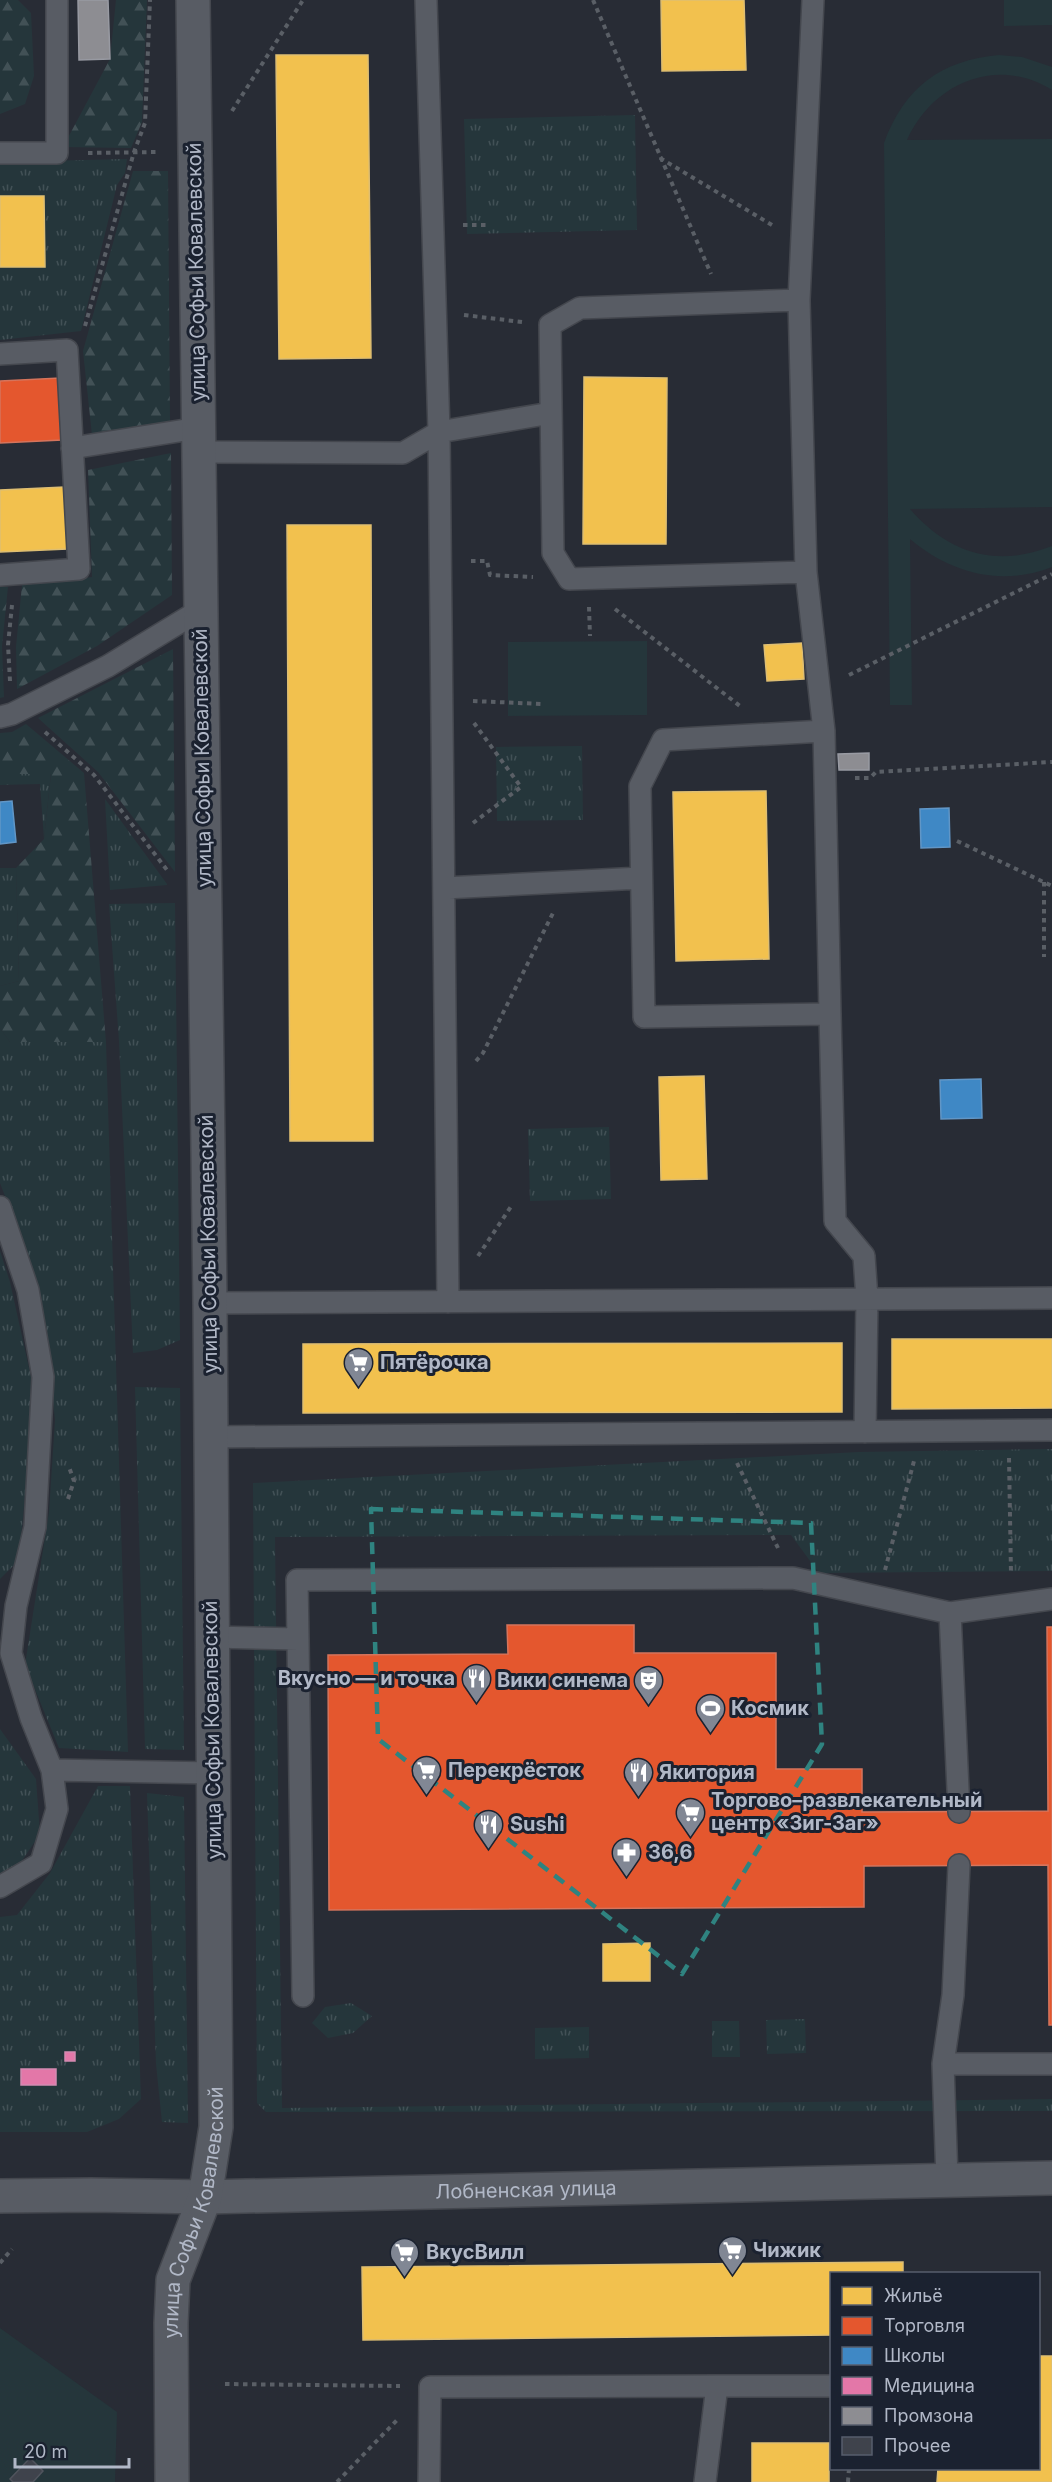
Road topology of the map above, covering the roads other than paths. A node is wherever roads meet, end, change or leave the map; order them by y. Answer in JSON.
{"nodes":[{"id":1,"x":57,"y":0,"type":"edge"},
{"id":2,"x":193,"y":0,"type":"edge"},
{"id":3,"x":426,"y":0,"type":"edge"},
{"id":4,"x":813,"y":0,"type":"edge"},
{"id":5,"x":0,"y":153,"type":"edge"},
{"id":6,"x":799,"y":300,"type":"junction"},
{"id":7,"x":0,"y":354,"type":"edge"},
{"id":8,"x":551,"y":413,"type":"junction"},
{"id":9,"x":439,"y":432,"type":"junction"},
{"id":10,"x":198,"y":440,"type":"junction"},
{"id":11,"x":72,"y":448,"type":"junction"},
{"id":12,"x":806,"y":572,"type":"junction"},
{"id":13,"x":7,"y":575,"type":"edge"},
{"id":14,"x":200,"y":610,"type":"junction"},
{"id":15,"x":6,"y":716,"type":"edge"},
{"id":16,"x":824,"y":731,"type":"junction"},
{"id":17,"x":641,"y":878,"type":"junction"},
{"id":18,"x":444,"y":888,"type":"junction"},
{"id":19,"x":830,"y":1014,"type":"junction"},
{"id":20,"x":0,"y":1207,"type":"edge"},
{"id":21,"x":1052,"y":1298,"type":"edge"},
{"id":22,"x":867,"y":1299,"type":"junction"},
{"id":23,"x":448,"y":1302,"type":"junction"},
{"id":24,"x":210,"y":1303,"type":"junction"},
{"id":25,"x":1052,"y":1430,"type":"edge"},
{"id":26,"x":865,"y":1432,"type":"junction"},
{"id":27,"x":209,"y":1437,"type":"junction"},
{"id":28,"x":1052,"y":1599,"type":"edge"},
{"id":29,"x":950,"y":1613,"type":"junction"},
{"id":30,"x":211,"y":1637,"type":"junction"},
{"id":31,"x":298,"y":1639,"type":"junction"},
{"id":32,"x":52,"y":1770,"type":"junction"},
{"id":33,"x":212,"y":1773,"type":"junction"},
{"id":34,"x":959,"y":1812,"type":"dead end"},
{"id":35,"x":959,"y":1865,"type":"dead end"},
{"id":36,"x":0,"y":1887,"type":"edge"},
{"id":37,"x":303,"y":1996,"type":"dead end"},
{"id":38,"x":944,"y":2064,"type":"junction"},
{"id":39,"x":1052,"y":2064,"type":"edge"},
{"id":40,"x":1052,"y":2178,"type":"edge"},
{"id":41,"x":947,"y":2179,"type":"junction"},
{"id":42,"x":0,"y":2196,"type":"edge"},
{"id":43,"x":206,"y":2197,"type":"junction"},
{"id":44,"x":717,"y":2385,"type":"junction"},
{"id":45,"x":830,"y":2385,"type":"edge"},
{"id":46,"x":172,"y":2482,"type":"edge"},
{"id":47,"x":429,"y":2482,"type":"edge"},
{"id":48,"x":705,"y":2482,"type":"edge"}],
"edges":[{"from":1,"to":5,"type":"lane"},
{"from":2,"to":10,"type":"street","name":"улица Софьи Ковалевской"},
{"from":3,"to":9,"type":"lane"},
{"from":4,"to":6,"type":"lane"},
{"from":6,"to":8,"type":"lane"},
{"from":6,"to":12,"type":"lane"},
{"from":7,"to":11,"type":"lane"},
{"from":8,"to":9,"type":"lane"},
{"from":8,"to":12,"type":"lane"},
{"from":9,"to":10,"type":"lane"},
{"from":9,"to":18,"type":"lane"},
{"from":10,"to":11,"type":"lane"},
{"from":10,"to":14,"type":"street","name":"улица Софьи Ковалевской"},
{"from":11,"to":13,"type":"lane"},
{"from":12,"to":16,"type":"lane"},
{"from":14,"to":15,"type":"lane"},
{"from":14,"to":24,"type":"street","name":"улица Софьи Ковалевской"},
{"from":16,"to":17,"type":"lane"},
{"from":16,"to":19,"type":"lane"},
{"from":17,"to":18,"type":"lane"},
{"from":17,"to":19,"type":"lane"},
{"from":18,"to":23,"type":"lane"},
{"from":19,"to":22,"type":"lane"},
{"from":20,"to":32,"type":"lane"},
{"from":21,"to":22,"type":"lane"},
{"from":22,"to":23,"type":"lane"},
{"from":22,"to":26,"type":"lane"},
{"from":23,"to":24,"type":"lane"},
{"from":24,"to":27,"type":"street","name":"улица Софьи Ковалевской"},
{"from":25,"to":26,"type":"lane"},
{"from":26,"to":27,"type":"lane"},
{"from":27,"to":30,"type":"street","name":"улица Софьи Ковалевской"},
{"from":28,"to":29,"type":"lane"},
{"from":29,"to":31,"type":"lane"},
{"from":29,"to":34,"type":"lane"},
{"from":30,"to":31,"type":"lane"},
{"from":30,"to":33,"type":"street","name":"улица Софьи Ковалевской"},
{"from":31,"to":37,"type":"lane"},
{"from":32,"to":33,"type":"lane"},
{"from":32,"to":36,"type":"lane"},
{"from":33,"to":43,"type":"street","name":"улица Софьи Ковалевской"},
{"from":35,"to":38,"type":"lane"},
{"from":38,"to":39,"type":"lane"},
{"from":38,"to":41,"type":"lane"},
{"from":40,"to":41,"type":"street","name":"Лобненская улица"},
{"from":41,"to":43,"type":"street","name":"Лобненская улица"},
{"from":42,"to":43,"type":"street","name":"Лобненская улица"},
{"from":43,"to":46,"type":"street","name":"улица Софьи Ковалевской"},
{"from":44,"to":45,"type":"lane"},
{"from":44,"to":47,"type":"lane"},
{"from":44,"to":48,"type":"lane"}]}
